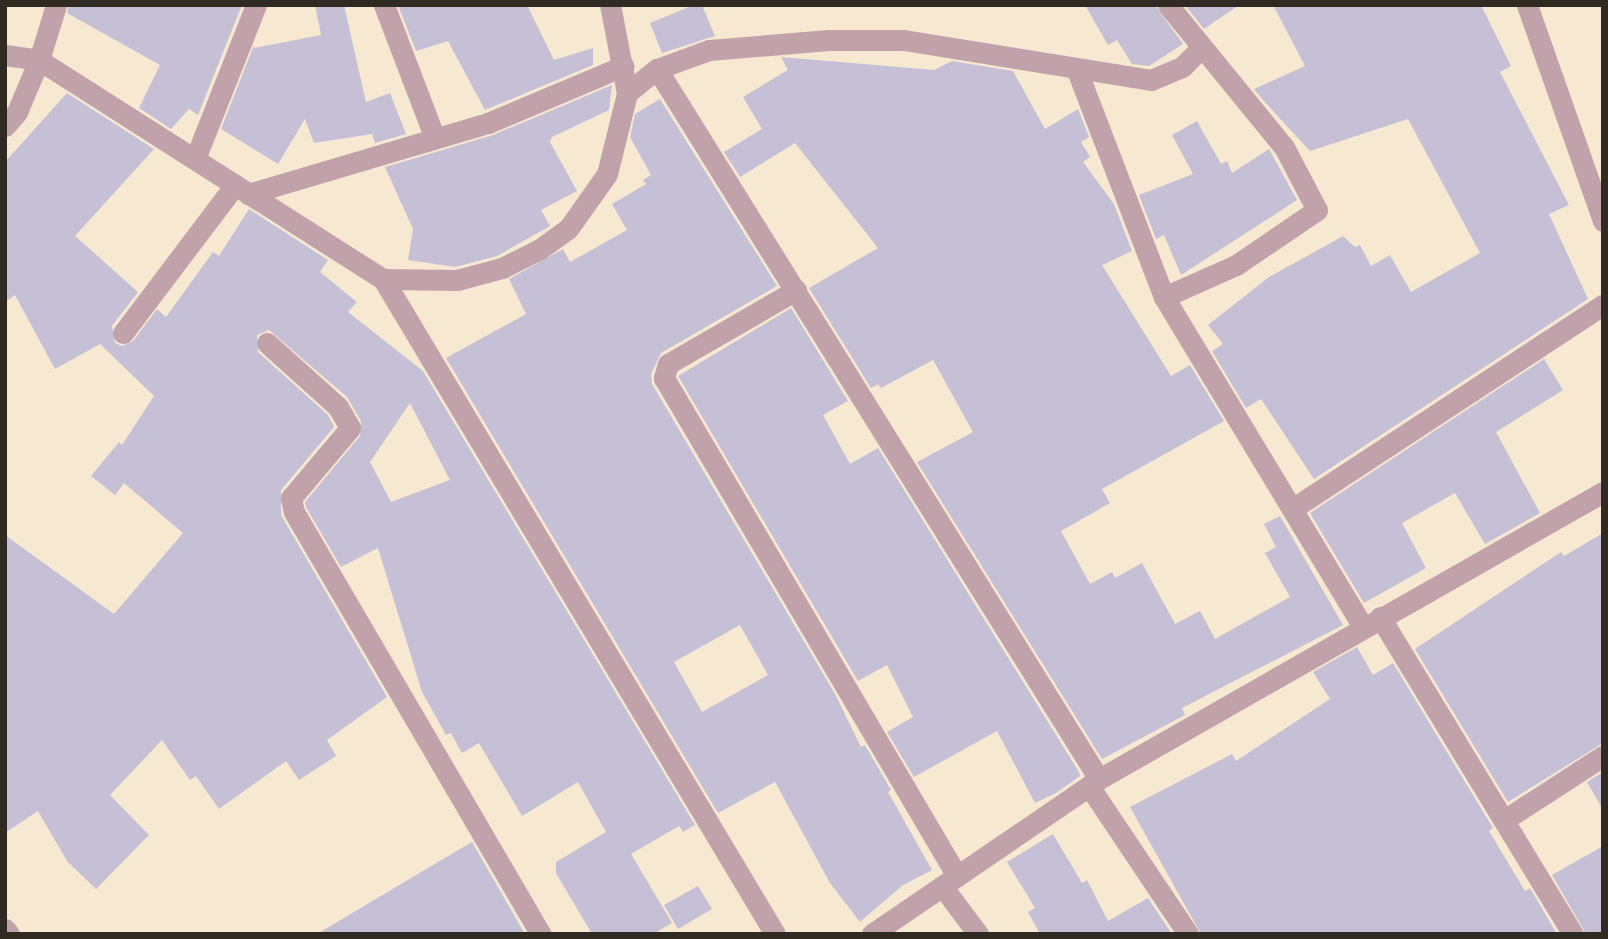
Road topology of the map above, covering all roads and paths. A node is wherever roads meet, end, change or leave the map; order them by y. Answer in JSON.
{"nodes":[{"id":1,"x":56,"y":5,"type":"edge"},
{"id":2,"x":256,"y":5,"type":"edge"},
{"id":3,"x":383,"y":5,"type":"edge"},
{"id":4,"x":610,"y":5,"type":"edge"},
{"id":5,"x":1168,"y":5,"type":"edge"},
{"id":6,"x":1527,"y":5,"type":"edge"},
{"id":7,"x":1201,"y":48,"type":"junction"},
{"id":8,"x":5,"y":55,"type":"edge"},
{"id":9,"x":39,"y":60,"type":"junction"},
{"id":10,"x":623,"y":66,"type":"junction"},
{"id":11,"x":1076,"y":68,"type":"junction"},
{"id":12,"x":657,"y":69,"type":"junction"},
{"id":13,"x":627,"y":93,"type":"junction"},
{"id":14,"x":5,"y":127,"type":"edge"},
{"id":15,"x":434,"y":136,"type":"junction"},
{"id":16,"x":195,"y":159,"type":"junction"},
{"id":17,"x":241,"y":189,"type":"junction"},
{"id":18,"x":1603,"y":221,"type":"edge"},
{"id":19,"x":383,"y":279,"type":"junction"},
{"id":20,"x":796,"y":290,"type":"junction"},
{"id":21,"x":1164,"y":297,"type":"junction"},
{"id":22,"x":1603,"y":305,"type":"edge"},
{"id":23,"x":123,"y":334,"type":"dead end"},
{"id":24,"x":267,"y":343,"type":"dead end"},
{"id":25,"x":1603,"y":492,"type":"edge"},
{"id":26,"x":1292,"y":509,"type":"junction"},
{"id":27,"x":1371,"y":622,"type":"junction"},
{"id":28,"x":1603,"y":756,"type":"edge"},
{"id":29,"x":1094,"y":783,"type":"junction"},
{"id":30,"x":1504,"y":820,"type":"junction"},
{"id":31,"x":949,"y":881,"type":"junction"},
{"id":32,"x":5,"y":929,"type":"edge"},
{"id":33,"x":9,"y":934,"type":"edge"},
{"id":34,"x":541,"y":934,"type":"edge"},
{"id":35,"x":775,"y":934,"type":"edge"},
{"id":36,"x":872,"y":934,"type":"edge"},
{"id":37,"x":978,"y":934,"type":"edge"},
{"id":38,"x":1188,"y":934,"type":"edge"},
{"id":39,"x":1573,"y":934,"type":"edge"}],
"edges":[{"from":1,"to":9,"type":"street"},
{"from":2,"to":16,"type":"street"},
{"from":3,"to":15,"type":"street"},
{"from":4,"to":10,"type":"street"},
{"from":5,"to":7,"type":"street"},
{"from":6,"to":18,"type":"street"},
{"from":7,"to":11,"type":"street"},
{"from":7,"to":21,"type":"street"},
{"from":8,"to":9,"type":"street"},
{"from":9,"to":14,"type":"street"},
{"from":9,"to":16,"type":"street"},
{"from":10,"to":13,"type":"street"},
{"from":10,"to":15,"type":"street"},
{"from":11,"to":12,"type":"street"},
{"from":11,"to":21,"type":"street"},
{"from":12,"to":13,"type":"street"},
{"from":12,"to":20,"type":"street"},
{"from":13,"to":19,"type":"street"},
{"from":15,"to":17,"type":"street"},
{"from":16,"to":17,"type":"street"},
{"from":17,"to":19,"type":"street"},
{"from":17,"to":23,"type":"street"},
{"from":19,"to":35,"type":"street"},
{"from":20,"to":29,"type":"street"},
{"from":20,"to":31,"type":"street"},
{"from":21,"to":26,"type":"street"},
{"from":22,"to":26,"type":"street"},
{"from":24,"to":34,"type":"street"},
{"from":25,"to":27,"type":"street"},
{"from":26,"to":27,"type":"street"},
{"from":27,"to":29,"type":"street"},
{"from":27,"to":30,"type":"street"},
{"from":28,"to":30,"type":"street"},
{"from":29,"to":31,"type":"street"},
{"from":29,"to":38,"type":"street"},
{"from":30,"to":39,"type":"street"},
{"from":31,"to":36,"type":"street"},
{"from":31,"to":37,"type":"street"},
{"from":32,"to":33,"type":"street"}]}
